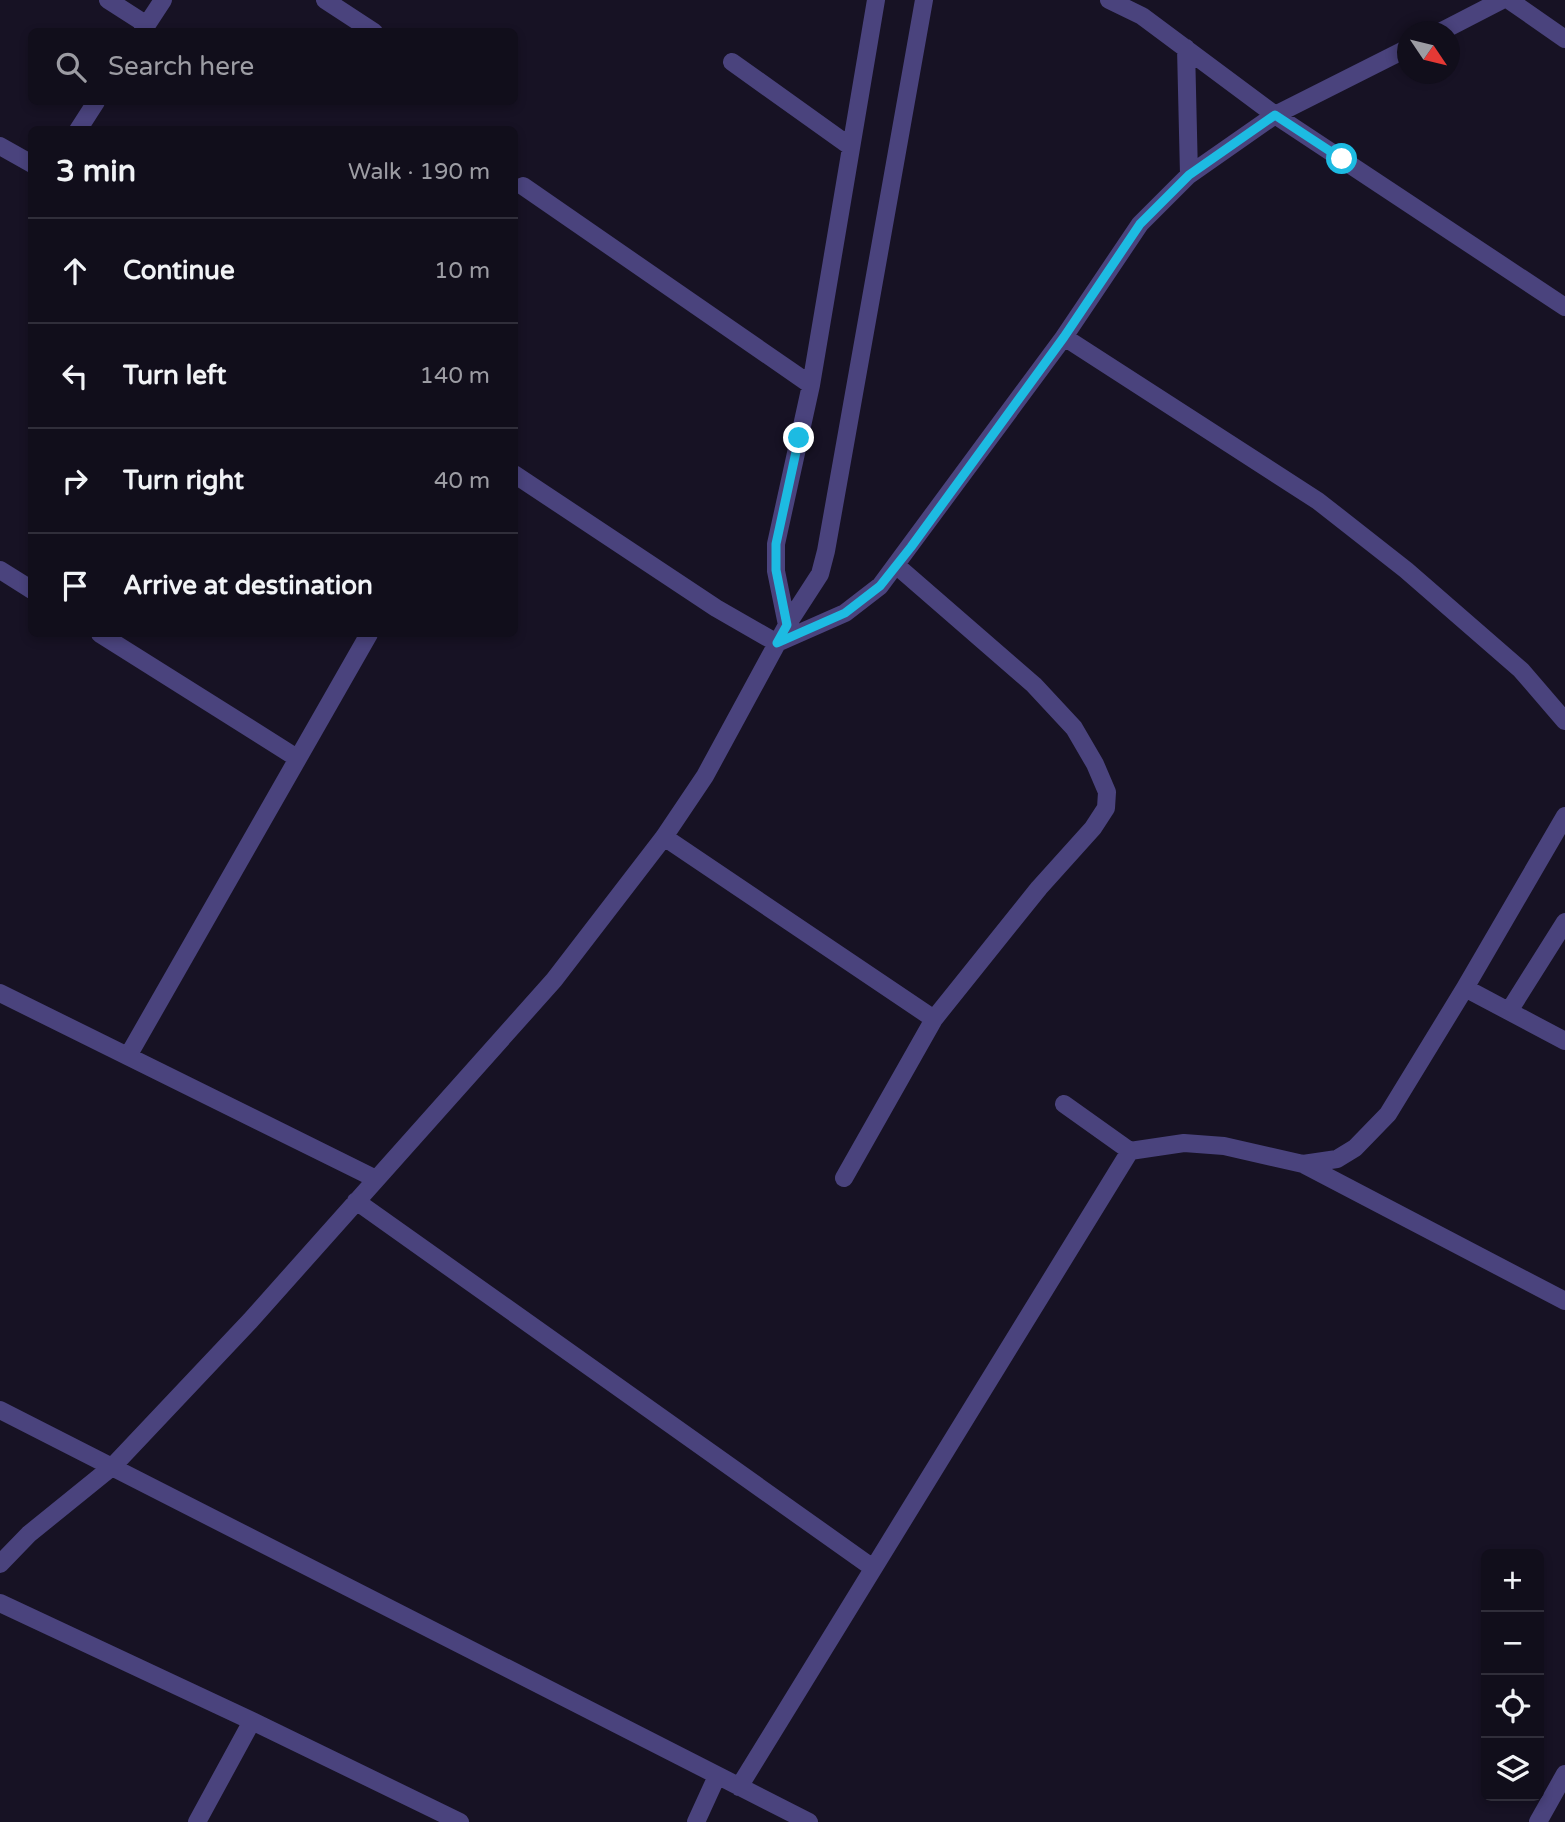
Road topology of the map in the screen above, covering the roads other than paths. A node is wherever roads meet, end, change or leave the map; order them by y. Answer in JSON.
{"nodes":[{"id":1,"x":108,"y":0,"type":"edge"},
{"id":2,"x":163,"y":0,"type":"edge"},
{"id":3,"x":326,"y":0,"type":"edge"},
{"id":4,"x":876,"y":0,"type":"edge"},
{"id":5,"x":924,"y":0,"type":"edge"},
{"id":6,"x":1109,"y":0,"type":"edge"},
{"id":7,"x":1502,"y":0,"type":"edge"},
{"id":8,"x":1509,"y":0,"type":"edge"},
{"id":9,"x":1460,"y":22,"type":"edge"},
{"id":10,"x":145,"y":28,"type":"edge"},
{"id":11,"x":367,"y":28,"type":"edge"},
{"id":12,"x":1565,"y":39,"type":"edge"},
{"id":13,"x":1186,"y":48,"type":"junction"},
{"id":14,"x":1397,"y":54,"type":"edge"},
{"id":15,"x":732,"y":62,"type":"dead end"},
{"id":16,"x":94,"y":105,"type":"edge"},
{"id":17,"x":1275,"y":115,"type":"junction"},
{"id":18,"x":81,"y":126,"type":"edge"},
{"id":19,"x":0,"y":146,"type":"edge"},
{"id":20,"x":851,"y":146,"type":"junction"},
{"id":21,"x":28,"y":162,"type":"edge"},
{"id":22,"x":1189,"y":175,"type":"junction"},
{"id":23,"x":523,"y":186,"type":"dead end"},
{"id":24,"x":1565,"y":307,"type":"edge"},
{"id":25,"x":1064,"y":337,"type":"junction"},
{"id":26,"x":811,"y":385,"type":"junction"},
{"id":27,"x":518,"y":477,"type":"edge"},
{"id":28,"x":897,"y":566,"type":"junction"},
{"id":29,"x":0,"y":570,"type":"edge"},
{"id":30,"x":28,"y":588,"type":"edge"},
{"id":31,"x":787,"y":625,"type":"junction"},
{"id":32,"x":105,"y":637,"type":"edge"},
{"id":33,"x":367,"y":637,"type":"edge"},
{"id":34,"x":777,"y":643,"type":"junction"},
{"id":35,"x":1565,"y":720,"type":"edge"},
{"id":36,"x":298,"y":758,"type":"junction"},
{"id":37,"x":1565,"y":816,"type":"edge"},
{"id":38,"x":664,"y":837,"type":"junction"},
{"id":39,"x":1565,"y":922,"type":"edge"},
{"id":40,"x":1465,"y":988,"type":"junction"},
{"id":41,"x":0,"y":993,"type":"edge"},
{"id":42,"x":1509,"y":1011,"type":"junction"},
{"id":43,"x":934,"y":1019,"type":"junction"},
{"id":44,"x":1565,"y":1041,"type":"edge"},
{"id":45,"x":128,"y":1056,"type":"junction"},
{"id":46,"x":1064,"y":1104,"type":"dead end"},
{"id":47,"x":1130,"y":1151,"type":"junction"},
{"id":48,"x":1303,"y":1164,"type":"junction"},
{"id":49,"x":844,"y":1178,"type":"dead end"},
{"id":50,"x":376,"y":1179,"type":"junction"},
{"id":51,"x":356,"y":1201,"type":"junction"},
{"id":52,"x":1565,"y":1301,"type":"edge"},
{"id":53,"x":0,"y":1410,"type":"edge"},
{"id":54,"x":113,"y":1466,"type":"junction"},
{"id":55,"x":0,"y":1564,"type":"edge"},
{"id":56,"x":873,"y":1568,"type":"junction"},
{"id":57,"x":0,"y":1603,"type":"edge"},
{"id":58,"x":252,"y":1721,"type":"junction"},
{"id":59,"x":1565,"y":1774,"type":"edge"},
{"id":60,"x":717,"y":1776,"type":"junction"},
{"id":61,"x":739,"y":1787,"type":"junction"},
{"id":62,"x":449,"y":1820,"type":"edge"},
{"id":63,"x":197,"y":1822,"type":"edge"},
{"id":64,"x":696,"y":1822,"type":"edge"},
{"id":65,"x":809,"y":1822,"type":"edge"},
{"id":66,"x":1538,"y":1822,"type":"edge"}],
"edges":[{"from":1,"to":10,"type":"street"},
{"from":2,"to":10,"type":"street"},
{"from":3,"to":11,"type":"street"},
{"from":4,"to":20,"type":"street"},
{"from":5,"to":31,"type":"street"},
{"from":6,"to":13,"type":"street"},
{"from":7,"to":9,"type":"street"},
{"from":8,"to":12,"type":"street"},
{"from":13,"to":17,"type":"street"},
{"from":13,"to":22,"type":"street"},
{"from":14,"to":17,"type":"street"},
{"from":15,"to":20,"type":"street"},
{"from":16,"to":18,"type":"street"},
{"from":17,"to":22,"type":"street"},
{"from":17,"to":24,"type":"street"},
{"from":19,"to":21,"type":"street"},
{"from":20,"to":26,"type":"street"},
{"from":22,"to":25,"type":"street"},
{"from":23,"to":26,"type":"street"},
{"from":25,"to":28,"type":"street"},
{"from":25,"to":35,"type":"street"},
{"from":26,"to":31,"type":"street"},
{"from":27,"to":34,"type":"street"},
{"from":28,"to":34,"type":"street"},
{"from":28,"to":43,"type":"street"},
{"from":29,"to":30,"type":"street"},
{"from":31,"to":34,"type":"street"},
{"from":32,"to":36,"type":"street"},
{"from":33,"to":36,"type":"street"},
{"from":34,"to":38,"type":"street"},
{"from":36,"to":45,"type":"street"},
{"from":37,"to":40,"type":"street"},
{"from":38,"to":43,"type":"street"},
{"from":38,"to":50,"type":"street"},
{"from":39,"to":42,"type":"street"},
{"from":40,"to":42,"type":"street"},
{"from":40,"to":48,"type":"street"},
{"from":41,"to":45,"type":"street"},
{"from":42,"to":44,"type":"street"},
{"from":43,"to":49,"type":"street"},
{"from":45,"to":50,"type":"street"},
{"from":46,"to":47,"type":"street"},
{"from":47,"to":48,"type":"street"},
{"from":47,"to":56,"type":"street"},
{"from":48,"to":52,"type":"street"},
{"from":50,"to":51,"type":"street"},
{"from":51,"to":54,"type":"street"},
{"from":51,"to":56,"type":"street"},
{"from":53,"to":54,"type":"street"},
{"from":54,"to":55,"type":"street"},
{"from":54,"to":60,"type":"street"},
{"from":56,"to":61,"type":"street"},
{"from":57,"to":58,"type":"street"},
{"from":58,"to":62,"type":"street"},
{"from":58,"to":63,"type":"street"},
{"from":59,"to":66,"type":"street"},
{"from":60,"to":61,"type":"street"},
{"from":60,"to":64,"type":"street"},
{"from":61,"to":65,"type":"street"}]}
